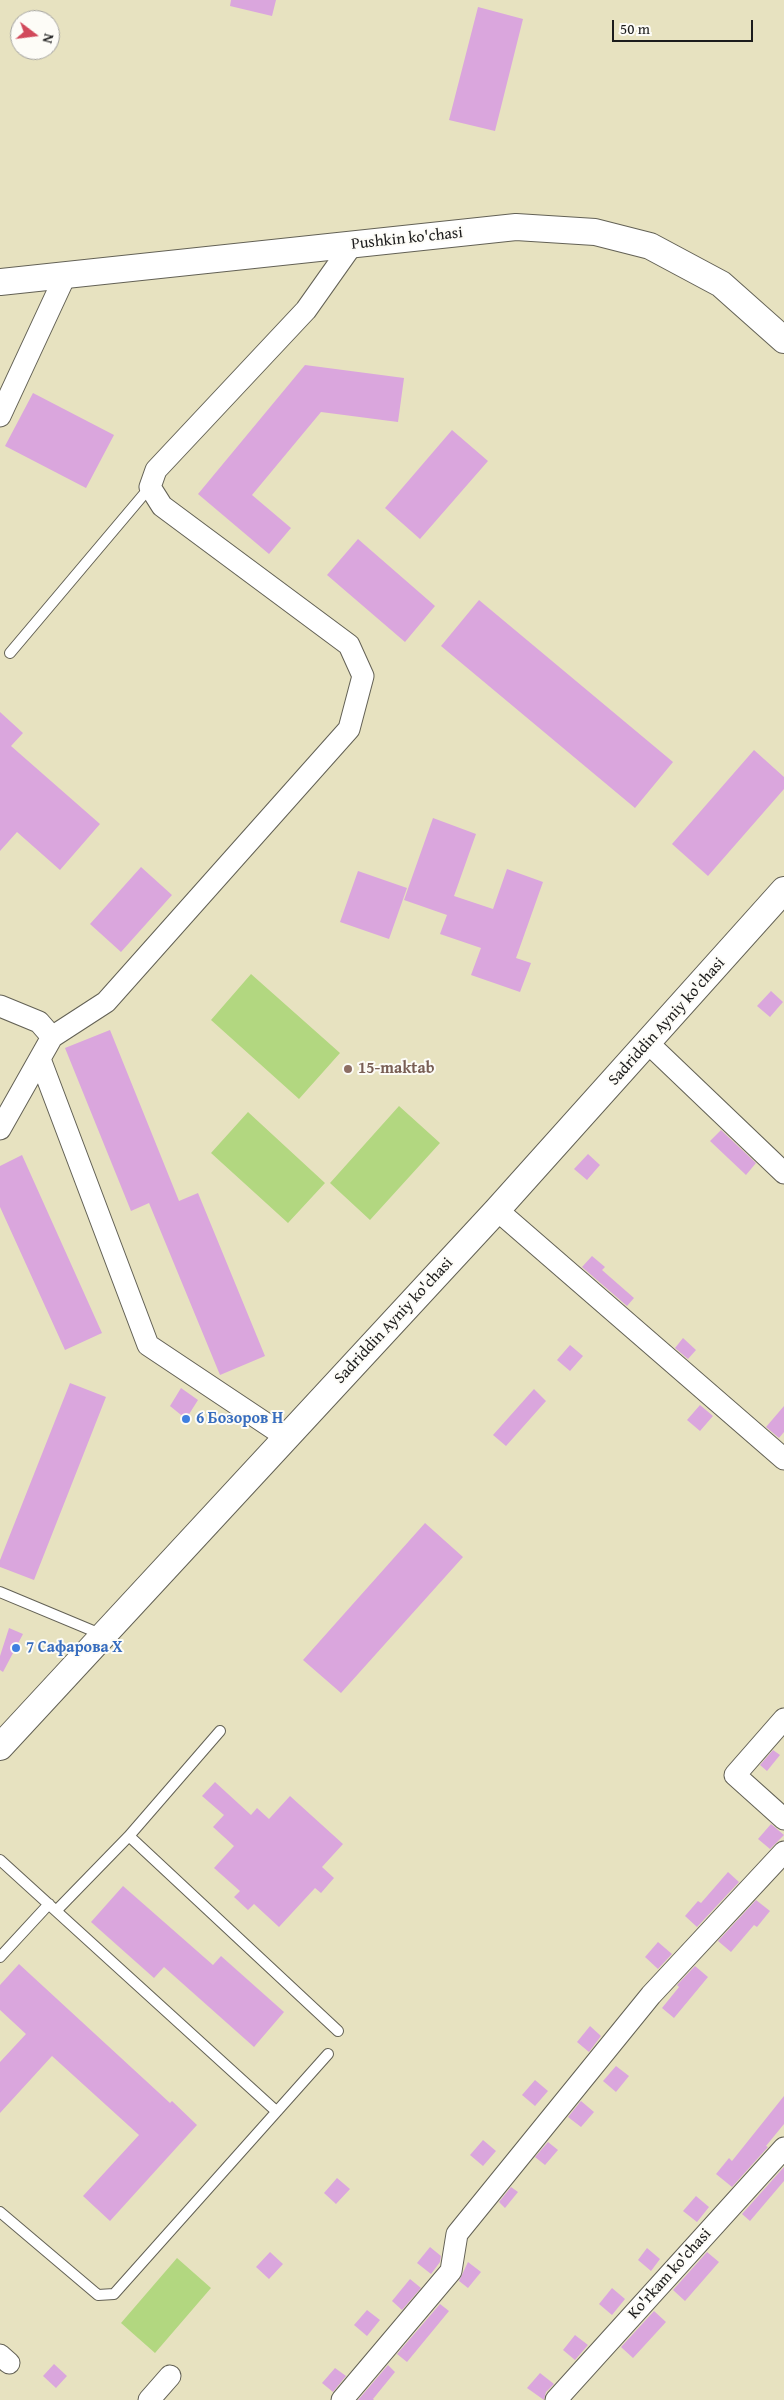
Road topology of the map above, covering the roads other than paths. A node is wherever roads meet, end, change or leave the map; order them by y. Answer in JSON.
{"nodes":[{"id":1,"x":352,"y":245,"type":"junction"},
{"id":2,"x":66,"y":274,"type":"junction"},
{"id":3,"x":0,"y":282,"type":"edge"},
{"id":4,"x":784,"y":340,"type":"edge"},
{"id":5,"x":0,"y":416,"type":"edge"},
{"id":6,"x":150,"y":487,"type":"junction"},
{"id":7,"x":10,"y":652,"type":"dead end"},
{"id":8,"x":784,"y":890,"type":"edge"},
{"id":9,"x":0,"y":1006,"type":"edge"},
{"id":10,"x":52,"y":1037,"type":"junction"},
{"id":11,"x":648,"y":1044,"type":"junction"},
{"id":12,"x":40,"y":1059,"type":"junction"},
{"id":13,"x":0,"y":1129,"type":"edge"},
{"id":14,"x":781,"y":1163,"type":"edge"},
{"id":15,"x":497,"y":1210,"type":"junction"},
{"id":16,"x":286,"y":1437,"type":"junction"},
{"id":17,"x":784,"y":1460,"type":"edge"},
{"id":18,"x":0,"y":1592,"type":"edge"},
{"id":19,"x":104,"y":1635,"type":"junction"},
{"id":20,"x":784,"y":1719,"type":"edge"},
{"id":21,"x":220,"y":1731,"type":"dead end"},
{"id":22,"x":0,"y":1747,"type":"edge"},
{"id":23,"x":784,"y":1819,"type":"edge"},
{"id":24,"x":129,"y":1836,"type":"junction"},
{"id":25,"x":784,"y":1852,"type":"edge"},
{"id":26,"x":0,"y":1860,"type":"edge"},
{"id":27,"x":53,"y":1908,"type":"junction"},
{"id":28,"x":0,"y":1957,"type":"edge"},
{"id":29,"x":338,"y":2031,"type":"dead end"},
{"id":30,"x":328,"y":2054,"type":"dead end"},
{"id":31,"x":276,"y":2111,"type":"junction"},
{"id":32,"x":784,"y":2148,"type":"edge"},
{"id":33,"x":0,"y":2212,"type":"edge"},
{"id":34,"x":170,"y":2376,"type":"dead end"},
{"id":35,"x":149,"y":2400,"type":"edge"},
{"id":36,"x":342,"y":2400,"type":"edge"},
{"id":37,"x":556,"y":2400,"type":"edge"}],
"edges":[{"from":1,"to":2,"type":"street","name":"Pushkin ko'chasi"},
{"from":1,"to":4,"type":"street","name":"Pushkin ko'chasi"},
{"from":1,"to":6,"type":"street"},
{"from":2,"to":3,"type":"street","name":"Pushkin ko'chasi"},
{"from":2,"to":5,"type":"street"},
{"from":6,"to":7,"type":"lane"},
{"from":6,"to":10,"type":"street"},
{"from":8,"to":11,"type":"street","name":"Sadriddin Ayniy ko'chasi"},
{"from":9,"to":10,"type":"street"},
{"from":10,"to":12,"type":"street"},
{"from":11,"to":14,"type":"street"},
{"from":11,"to":15,"type":"street","name":"Sadriddin Ayniy ko'chasi"},
{"from":12,"to":13,"type":"street"},
{"from":12,"to":16,"type":"street"},
{"from":15,"to":16,"type":"street","name":"Sadriddin Ayniy ko'chasi"},
{"from":15,"to":17,"type":"street"},
{"from":16,"to":19,"type":"street","name":"Sadriddin Ayniy ko'chasi"},
{"from":18,"to":19,"type":"lane"},
{"from":19,"to":22,"type":"street","name":"Sadriddin Ayniy ko'chasi"},
{"from":20,"to":23,"type":"street"},
{"from":21,"to":24,"type":"lane"},
{"from":24,"to":27,"type":"lane"},
{"from":24,"to":29,"type":"lane"},
{"from":25,"to":36,"type":"street"},
{"from":26,"to":27,"type":"lane"},
{"from":27,"to":28,"type":"lane"},
{"from":27,"to":31,"type":"lane"},
{"from":30,"to":31,"type":"lane"},
{"from":31,"to":33,"type":"lane"},
{"from":32,"to":37,"type":"street","name":"Ko'rkam ko'chasi"},
{"from":34,"to":35,"type":"street"}]}
